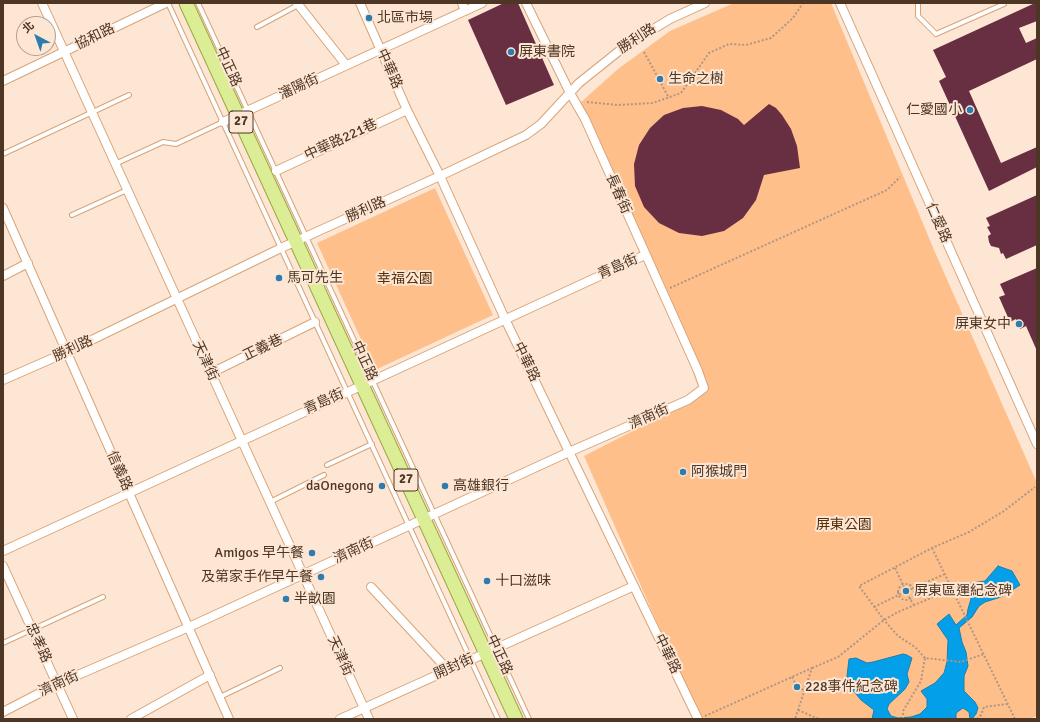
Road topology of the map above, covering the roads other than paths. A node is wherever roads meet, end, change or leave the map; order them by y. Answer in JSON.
{"nodes":[{"id":1,"x":42,"y":3,"type":"edge"},
{"id":2,"x":167,"y":3,"type":"edge"},
{"id":3,"x":186,"y":3,"type":"edge"},
{"id":4,"x":198,"y":3,"type":"edge"},
{"id":5,"x":360,"y":3,"type":"edge"},
{"id":6,"x":482,"y":3,"type":"edge"},
{"id":7,"x":526,"y":3,"type":"edge"},
{"id":8,"x":705,"y":3,"type":"edge"},
{"id":9,"x":918,"y":3,"type":"edge"},
{"id":10,"x":298,"y":4,"type":"edge"},
{"id":11,"x":843,"y":4,"type":"edge"},
{"id":12,"x":1004,"y":4,"type":"dead end"},
{"id":13,"x":463,"y":7,"type":"edge"},
{"id":14,"x":257,"y":26,"type":"dead end"},
{"id":15,"x":380,"y":50,"type":"junction"},
{"id":16,"x":64,"y":52,"type":"junction"},
{"id":17,"x":346,"y":65,"type":"junction"},
{"id":18,"x":3,"y":81,"type":"edge"},
{"id":19,"x":570,"y":93,"type":"junction"},
{"id":20,"x":129,"y":95,"type":"dead end"},
{"id":21,"x":407,"y":110,"type":"junction"},
{"id":22,"x":92,"y":112,"type":"junction"},
{"id":23,"x":243,"y":113,"type":"junction"},
{"id":24,"x":223,"y":122,"type":"junction"},
{"id":25,"x":3,"y":154,"type":"edge"},
{"id":26,"x":115,"y":164,"type":"junction"},
{"id":27,"x":276,"y":171,"type":"junction"},
{"id":28,"x":440,"y":176,"type":"junction"},
{"id":29,"x":127,"y":190,"type":"junction"},
{"id":30,"x":3,"y":208,"type":"edge"},
{"id":31,"x":72,"y":215,"type":"dead end"},
{"id":32,"x":3,"y":216,"type":"edge"},
{"id":33,"x":6,"y":224,"type":"edge"},
{"id":34,"x":302,"y":239,"type":"junction"},
{"id":35,"x":281,"y":248,"type":"junction"},
{"id":36,"x":646,"y":255,"type":"junction"},
{"id":37,"x":28,"y":263,"type":"junction"},
{"id":38,"x":3,"y":276,"type":"edge"},
{"id":39,"x":176,"y":298,"type":"junction"},
{"id":40,"x":505,"y":319,"type":"junction"},
{"id":41,"x":315,"y":322,"type":"junction"},
{"id":42,"x":67,"y":352,"type":"junction"},
{"id":43,"x":211,"y":373,"type":"junction"},
{"id":44,"x":3,"y":380,"type":"edge"},
{"id":45,"x":367,"y":382,"type":"junction"},
{"id":46,"x":704,"y":388,"type":"joint"},
{"id":47,"x":347,"y":392,"type":"junction"},
{"id":48,"x":242,"y":441,"type":"junction"},
{"id":49,"x":372,"y":444,"type":"junction"},
{"id":50,"x":1037,"y":444,"type":"edge"},
{"id":51,"x":570,"y":452,"type":"junction"},
{"id":52,"x":327,"y":465,"type":"dead end"},
{"id":53,"x":324,"y":475,"type":"dead end"},
{"id":54,"x":129,"y":493,"type":"junction"},
{"id":55,"x":270,"y":502,"type":"junction"},
{"id":56,"x":429,"y":517,"type":"junction"},
{"id":57,"x":409,"y":526,"type":"junction"},
{"id":58,"x":3,"y":551,"type":"edge"},
{"id":59,"x":3,"y":566,"type":"edge"},
{"id":60,"x":303,"y":575,"type":"junction"},
{"id":61,"x":634,"y":586,"type":"junction"},
{"id":62,"x":371,"y":587,"type":"dead end"},
{"id":63,"x":103,"y":597,"type":"dead end"},
{"id":64,"x":189,"y":627,"type":"junction"},
{"id":65,"x":32,"y":630,"type":"junction"},
{"id":66,"x":3,"y":643,"type":"edge"},
{"id":67,"x":491,"y":651,"type":"junction"},
{"id":68,"x":471,"y":660,"type":"junction"},
{"id":69,"x":280,"y":668,"type":"dead end"},
{"id":70,"x":448,"y":670,"type":"junction"},
{"id":71,"x":210,"y":675,"type":"junction"},
{"id":72,"x":57,"y":684,"type":"junction"},
{"id":73,"x":220,"y":697,"type":"junction"},
{"id":74,"x":364,"y":708,"type":"junction"},
{"id":75,"x":3,"y":712,"type":"edge"},
{"id":76,"x":699,"y":718,"type":"edge"},
{"id":77,"x":73,"y":719,"type":"edge"},
{"id":78,"x":131,"y":719,"type":"edge"},
{"id":79,"x":229,"y":719,"type":"edge"},
{"id":80,"x":340,"y":719,"type":"edge"},
{"id":81,"x":369,"y":719,"type":"edge"},
{"id":82,"x":498,"y":719,"type":"edge"},
{"id":83,"x":516,"y":719,"type":"edge"},
{"id":84,"x":529,"y":719,"type":"edge"}],
"edges":[{"from":1,"to":16,"type":"street","name":"天津街"},
{"from":2,"to":16,"type":"street","name":"協和路"},
{"from":2,"to":24,"type":"lane","name":"中正路"},
{"from":3,"to":23,"type":"main road","name":"中正路","number":"27"},
{"from":4,"to":23,"type":"lane","name":"中正路"},
{"from":5,"to":15,"type":"street","name":"中華路"},
{"from":6,"to":13,"type":"street","name":"瀋陽街"},
{"from":7,"to":19,"type":"street","name":"長春街"},
{"from":8,"to":19,"type":"street","name":"勝利路"},
{"from":9,"to":12,"type":"lane"},
{"from":10,"to":14,"type":"lane"},
{"from":10,"to":17,"type":"street"},
{"from":11,"to":50,"type":"street","name":"仁愛路"},
{"from":13,"to":15,"type":"street","name":"瀋陽街"},
{"from":15,"to":17,"type":"street","name":"瀋陽街"},
{"from":15,"to":21,"type":"street","name":"中華路"},
{"from":16,"to":18,"type":"street","name":"協和路"},
{"from":16,"to":22,"type":"street","name":"天津街"},
{"from":17,"to":23,"type":"street","name":"瀋陽街"},
{"from":19,"to":28,"type":"street","name":"勝利路"},
{"from":19,"to":36,"type":"street","name":"長春街"},
{"from":20,"to":22,"type":"lane"},
{"from":21,"to":27,"type":"street","name":"中華路221巷"},
{"from":21,"to":28,"type":"street","name":"中華路"},
{"from":22,"to":25,"type":"lane"},
{"from":22,"to":26,"type":"street","name":"天津街"},
{"from":23,"to":24,"type":"street","name":"瀋陽街"},
{"from":23,"to":27,"type":"lane","name":"中正路"},
{"from":23,"to":34,"type":"main road","name":"中正路","number":"27"},
{"from":24,"to":26,"type":"lane","name":"瀋陽街"},
{"from":24,"to":35,"type":"lane","name":"中正路"},
{"from":26,"to":29,"type":"street","name":"天津街"},
{"from":27,"to":34,"type":"lane","name":"中正路"},
{"from":28,"to":34,"type":"street","name":"勝利路"},
{"from":28,"to":40,"type":"street","name":"中華路"},
{"from":29,"to":31,"type":"lane"},
{"from":29,"to":39,"type":"street","name":"天津街"},
{"from":30,"to":33,"type":"street","name":"信義路"},
{"from":32,"to":33,"type":"street","name":"信義路"},
{"from":33,"to":37,"type":"street","name":"信義路"},
{"from":34,"to":35,"type":"street","name":"勝利路"},
{"from":34,"to":45,"type":"main road","name":"中正路","number":"27"},
{"from":35,"to":39,"type":"street","name":"勝利路"},
{"from":35,"to":41,"type":"lane","name":"中正路"},
{"from":36,"to":40,"type":"street","name":"青島街"},
{"from":36,"to":46,"type":"street","name":"長春街"},
{"from":37,"to":38,"type":"street"},
{"from":37,"to":42,"type":"street","name":"信義路"},
{"from":39,"to":42,"type":"street","name":"勝利路"},
{"from":39,"to":43,"type":"street","name":"天津街"},
{"from":40,"to":45,"type":"street","name":"青島街"},
{"from":40,"to":51,"type":"street","name":"中華路"},
{"from":41,"to":43,"type":"street","name":"正義巷"},
{"from":41,"to":47,"type":"lane","name":"中正路"},
{"from":42,"to":44,"type":"street","name":"勝利路"},
{"from":42,"to":54,"type":"street","name":"信義路"},
{"from":43,"to":48,"type":"street","name":"天津街"},
{"from":45,"to":47,"type":"street","name":"青島街"},
{"from":45,"to":56,"type":"main road","name":"中正路","number":"27"},
{"from":46,"to":51,"type":"street","name":"濟南街"},
{"from":47,"to":48,"type":"street","name":"青島街"},
{"from":47,"to":49,"type":"lane","name":"中正路"},
{"from":48,"to":54,"type":"street","name":"青島街"},
{"from":48,"to":55,"type":"street","name":"天津街"},
{"from":49,"to":52,"type":"lane"},
{"from":49,"to":57,"type":"lane","name":"中正路"},
{"from":51,"to":56,"type":"street","name":"濟南街"},
{"from":51,"to":61,"type":"street","name":"中華路"},
{"from":53,"to":55,"type":"lane"},
{"from":54,"to":58,"type":"street","name":"青島街"},
{"from":54,"to":64,"type":"street","name":"信義路"},
{"from":55,"to":60,"type":"street","name":"天津街"},
{"from":56,"to":57,"type":"street","name":"濟南街"},
{"from":56,"to":67,"type":"main road","name":"中正路","number":"27"},
{"from":57,"to":60,"type":"street","name":"濟南街"},
{"from":57,"to":68,"type":"lane","name":"中正路"},
{"from":59,"to":65,"type":"street","name":"忠孝路"},
{"from":60,"to":64,"type":"street","name":"濟南街"},
{"from":60,"to":74,"type":"street","name":"天津街"},
{"from":61,"to":67,"type":"street","name":"開封街"},
{"from":61,"to":76,"type":"street","name":"中華路"},
{"from":62,"to":70,"type":"street"},
{"from":63,"to":65,"type":"lane"},
{"from":64,"to":71,"type":"street","name":"信義路"},
{"from":64,"to":72,"type":"street","name":"濟南街"},
{"from":65,"to":66,"type":"lane"},
{"from":65,"to":72,"type":"street","name":"忠孝路"},
{"from":67,"to":68,"type":"street","name":"開封街"},
{"from":67,"to":83,"type":"main road","name":"中正路","number":"27"},
{"from":67,"to":84,"type":"lane","name":"中正路"},
{"from":68,"to":70,"type":"street","name":"開封街"},
{"from":68,"to":82,"type":"lane","name":"中正路"},
{"from":69,"to":73,"type":"lane"},
{"from":70,"to":74,"type":"street","name":"開封街"},
{"from":71,"to":73,"type":"street","name":"信義路"},
{"from":71,"to":78,"type":"street"},
{"from":72,"to":75,"type":"street","name":"濟南街"},
{"from":72,"to":77,"type":"street","name":"忠孝路"},
{"from":73,"to":79,"type":"street","name":"信義路"},
{"from":74,"to":80,"type":"street","name":"開封街"},
{"from":74,"to":81,"type":"street","name":"天津街"}]}
